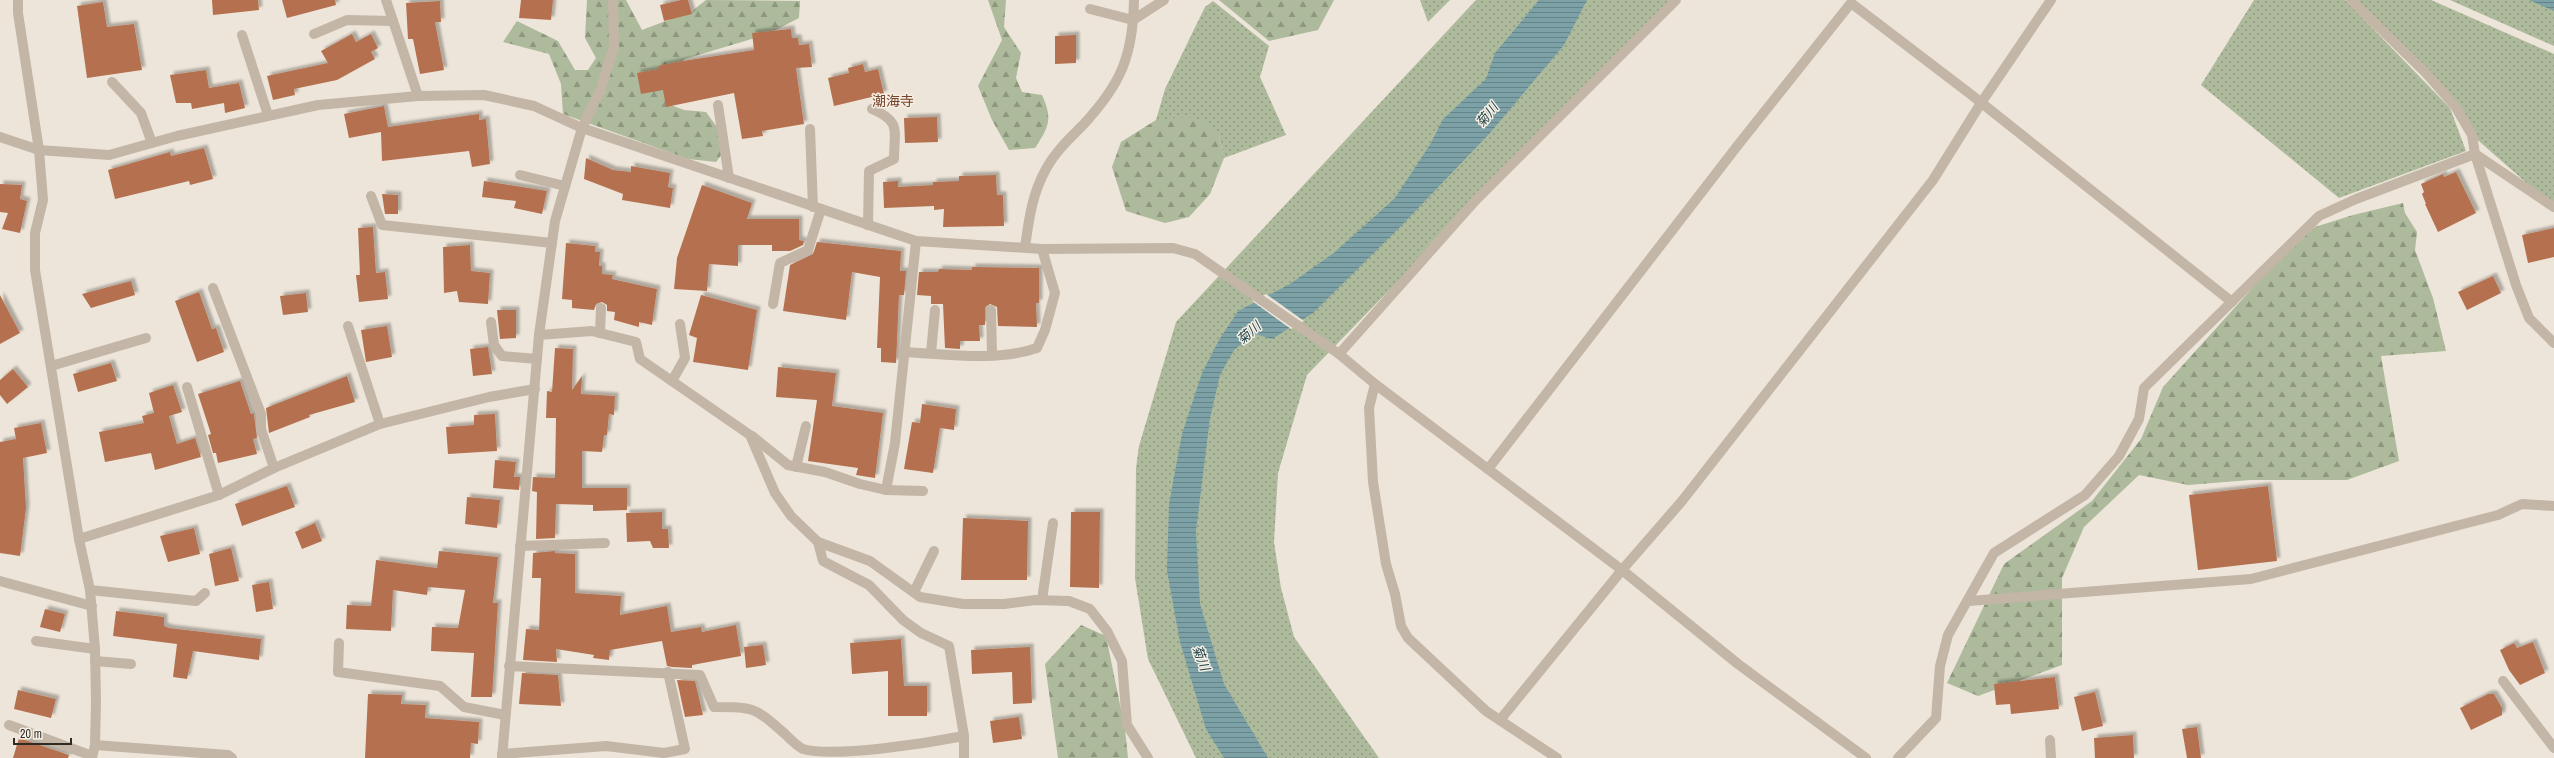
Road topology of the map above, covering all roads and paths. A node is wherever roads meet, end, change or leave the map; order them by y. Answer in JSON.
{"nodes":[{"id":1,"x":18,"y":0,"type":"edge"},
{"id":2,"x":386,"y":0,"type":"edge"},
{"id":3,"x":613,"y":0,"type":"edge"},
{"id":4,"x":1134,"y":0,"type":"edge"},
{"id":5,"x":1164,"y":0,"type":"edge"},
{"id":6,"x":1676,"y":0,"type":"edge"},
{"id":7,"x":2051,"y":0,"type":"edge"},
{"id":8,"x":2351,"y":0,"type":"edge"},
{"id":9,"x":1090,"y":9,"type":"dead end"},
{"id":10,"x":1133,"y":20,"type":"junction"},
{"id":11,"x":393,"y":21,"type":"junction"},
{"id":12,"x":314,"y":34,"type":"dead end"},
{"id":13,"x":242,"y":35,"type":"dead end"},
{"id":14,"x":112,"y":82,"type":"dead end"},
{"id":15,"x":418,"y":96,"type":"junction"},
{"id":16,"x":1981,"y":103,"type":"junction"},
{"id":17,"x":718,"y":104,"type":"dead end"},
{"id":18,"x":872,"y":108,"type":"dead end"},
{"id":19,"x":268,"y":116,"type":"junction"},
{"id":20,"x":582,"y":128,"type":"junction"},
{"id":21,"x":810,"y":129,"type":"dead end"},
{"id":22,"x":0,"y":137,"type":"edge"},
{"id":23,"x":152,"y":143,"type":"junction"},
{"id":24,"x":39,"y":150,"type":"junction"},
{"id":25,"x":2475,"y":154,"type":"junction"},
{"id":26,"x":520,"y":175,"type":"dead end"},
{"id":27,"x":729,"y":178,"type":"junction"},
{"id":28,"x":565,"y":186,"type":"junction"},
{"id":29,"x":371,"y":196,"type":"dead end"},
{"id":30,"x":2554,"y":207,"type":"edge"},
{"id":31,"x":817,"y":208,"type":"junction"},
{"id":32,"x":868,"y":225,"type":"junction"},
{"id":33,"x":916,"y":242,"type":"junction"},
{"id":34,"x":552,"y":243,"type":"junction"},
{"id":35,"x":1025,"y":247,"type":"junction"},
{"id":36,"x":1042,"y":249,"type":"junction"},
{"id":37,"x":213,"y":288,"type":"dead end"},
{"id":38,"x":2232,"y":302,"type":"junction"},
{"id":39,"x":772,"y":304,"type":"dead end"},
{"id":40,"x":600,"y":308,"type":"dead end"},
{"id":41,"x":936,"y":310,"type":"dead end"},
{"id":42,"x":991,"y":310,"type":"dead end"},
{"id":43,"x":491,"y":322,"type":"dead end"},
{"id":44,"x":680,"y":324,"type":"dead end"},
{"id":45,"x":348,"y":326,"type":"dead end"},
{"id":46,"x":600,"y":333,"type":"junction"},
{"id":47,"x":538,"y":335,"type":"junction"},
{"id":48,"x":146,"y":338,"type":"dead end"},
{"id":49,"x":2554,"y":343,"type":"edge"},
{"id":50,"x":1335,"y":351,"type":"junction"},
{"id":51,"x":904,"y":352,"type":"junction"},
{"id":52,"x":931,"y":353,"type":"junction"},
{"id":53,"x":992,"y":355,"type":"junction"},
{"id":54,"x":537,"y":359,"type":"junction"},
{"id":55,"x":51,"y":366,"type":"junction"},
{"id":56,"x":672,"y":381,"type":"junction"},
{"id":57,"x":1375,"y":384,"type":"junction"},
{"id":58,"x":187,"y":387,"type":"dead end"},
{"id":59,"x":535,"y":389,"type":"junction"},
{"id":60,"x":380,"y":424,"type":"junction"},
{"id":61,"x":806,"y":426,"type":"dead end"},
{"id":62,"x":750,"y":435,"type":"junction"},
{"id":63,"x":796,"y":467,"type":"junction"},
{"id":64,"x":274,"y":468,"type":"junction"},
{"id":65,"x":1488,"y":469,"type":"junction"},
{"id":66,"x":886,"y":490,"type":"junction"},
{"id":67,"x":923,"y":491,"type":"dead end"},
{"id":68,"x":219,"y":495,"type":"junction"},
{"id":69,"x":2554,"y":506,"type":"edge"},
{"id":70,"x":1053,"y":523,"type":"dead end"},
{"id":71,"x":79,"y":539,"type":"junction"},
{"id":72,"x":818,"y":542,"type":"junction"},
{"id":73,"x":605,"y":543,"type":"dead end"},
{"id":74,"x":520,"y":546,"type":"junction"},
{"id":75,"x":934,"y":551,"type":"dead end"},
{"id":76,"x":1622,"y":570,"type":"junction"},
{"id":77,"x":0,"y":581,"type":"edge"},
{"id":78,"x":90,"y":590,"type":"junction"},
{"id":79,"x":914,"y":592,"type":"junction"},
{"id":80,"x":205,"y":593,"type":"dead end"},
{"id":81,"x":1042,"y":600,"type":"junction"},
{"id":82,"x":1969,"y":601,"type":"junction"},
{"id":83,"x":92,"y":606,"type":"junction"},
{"id":84,"x":36,"y":641,"type":"dead end"},
{"id":85,"x":339,"y":643,"type":"dead end"},
{"id":86,"x":95,"y":649,"type":"junction"},
{"id":87,"x":95,"y":661,"type":"junction"},
{"id":88,"x":131,"y":664,"type":"dead end"},
{"id":89,"x":509,"y":666,"type":"junction"},
{"id":90,"x":668,"y":672,"type":"junction"},
{"id":91,"x":2502,"y":681,"type":"dead end"},
{"id":92,"x":505,"y":715,"type":"junction"},
{"id":93,"x":1500,"y":720,"type":"junction"},
{"id":94,"x":8,"y":725,"type":"dead end"},
{"id":95,"x":964,"y":736,"type":"junction"},
{"id":96,"x":2050,"y":740,"type":"dead end"},
{"id":97,"x":96,"y":745,"type":"junction"},
{"id":98,"x":2554,"y":748,"type":"edge"},
{"id":99,"x":802,"y":754,"type":"edge"},
{"id":100,"x":502,"y":756,"type":"edge"},
{"id":101,"x":92,"y":757,"type":"edge"},
{"id":102,"x":232,"y":758,"type":"edge"},
{"id":103,"x":964,"y":758,"type":"edge"},
{"id":104,"x":1148,"y":758,"type":"edge"},
{"id":105,"x":1557,"y":758,"type":"edge"},
{"id":106,"x":1866,"y":758,"type":"edge"},
{"id":107,"x":1898,"y":758,"type":"edge"},
{"id":108,"x":2051,"y":758,"type":"edge"}],
"edges":[{"from":1,"to":24,"type":"street"},
{"from":2,"to":11,"type":"street"},
{"from":3,"to":20,"type":"street"},
{"from":4,"to":10,"type":"street"},
{"from":5,"to":10,"type":"street"},
{"from":6,"to":50,"type":"street"},
{"from":7,"to":16,"type":"street"},
{"from":8,"to":25,"type":"street"},
{"from":9,"to":10,"type":"street"},
{"from":10,"to":35,"type":"street"},
{"from":11,"to":12,"type":"street"},
{"from":11,"to":15,"type":"street"},
{"from":13,"to":19,"type":"street"},
{"from":14,"to":23,"type":"street"},
{"from":15,"to":19,"type":"street"},
{"from":15,"to":20,"type":"street"},
{"from":16,"to":38,"type":"street"},
{"from":16,"to":65,"type":"street"},
{"from":16,"to":76,"type":"street"},
{"from":17,"to":27,"type":"street"},
{"from":18,"to":32,"type":"street"},
{"from":19,"to":23,"type":"street"},
{"from":20,"to":27,"type":"street"},
{"from":20,"to":28,"type":"street"},
{"from":21,"to":31,"type":"street"},
{"from":22,"to":24,"type":"street"},
{"from":23,"to":24,"type":"street"},
{"from":24,"to":55,"type":"street"},
{"from":25,"to":30,"type":"street"},
{"from":25,"to":38,"type":"street"},
{"from":25,"to":49,"type":"street"},
{"from":26,"to":28,"type":"street"},
{"from":27,"to":31,"type":"street"},
{"from":28,"to":34,"type":"street"},
{"from":29,"to":34,"type":"street"},
{"from":31,"to":32,"type":"street"},
{"from":31,"to":39,"type":"street"},
{"from":32,"to":33,"type":"street"},
{"from":33,"to":35,"type":"street"},
{"from":33,"to":51,"type":"street"},
{"from":34,"to":47,"type":"street"},
{"from":35,"to":36,"type":"street"},
{"from":36,"to":50,"type":"street"},
{"from":36,"to":53,"type":"street"},
{"from":37,"to":64,"type":"street"},
{"from":38,"to":82,"type":"street"},
{"from":40,"to":46,"type":"street"},
{"from":41,"to":52,"type":"street"},
{"from":42,"to":53,"type":"street"},
{"from":43,"to":54,"type":"street"},
{"from":44,"to":56,"type":"street"},
{"from":45,"to":60,"type":"street"},
{"from":46,"to":47,"type":"street"},
{"from":46,"to":56,"type":"street"},
{"from":47,"to":54,"type":"street"},
{"from":48,"to":55,"type":"street"},
{"from":50,"to":57,"type":"street"},
{"from":51,"to":52,"type":"street"},
{"from":51,"to":66,"type":"street"},
{"from":52,"to":53,"type":"street"},
{"from":54,"to":59,"type":"street"},
{"from":55,"to":71,"type":"street"},
{"from":56,"to":62,"type":"street"},
{"from":57,"to":65,"type":"street"},
{"from":57,"to":93,"type":"street"},
{"from":58,"to":68,"type":"street"},
{"from":59,"to":60,"type":"street"},
{"from":59,"to":74,"type":"street"},
{"from":60,"to":64,"type":"street"},
{"from":61,"to":63,"type":"street"},
{"from":62,"to":63,"type":"street"},
{"from":62,"to":72,"type":"street"},
{"from":63,"to":66,"type":"street"},
{"from":64,"to":68,"type":"street"},
{"from":65,"to":76,"type":"street"},
{"from":66,"to":67,"type":"street"},
{"from":68,"to":71,"type":"street"},
{"from":69,"to":82,"type":"street"},
{"from":70,"to":81,"type":"street"},
{"from":71,"to":78,"type":"street"},
{"from":72,"to":79,"type":"street"},
{"from":72,"to":95,"type":"street"},
{"from":73,"to":74,"type":"street"},
{"from":74,"to":89,"type":"street"},
{"from":75,"to":79,"type":"street"},
{"from":76,"to":93,"type":"street"},
{"from":76,"to":106,"type":"street"},
{"from":77,"to":83,"type":"street"},
{"from":78,"to":80,"type":"street"},
{"from":78,"to":83,"type":"street"},
{"from":79,"to":81,"type":"street"},
{"from":81,"to":104,"type":"street"},
{"from":82,"to":107,"type":"street"},
{"from":83,"to":86,"type":"street"},
{"from":84,"to":86,"type":"street"},
{"from":85,"to":92,"type":"street"},
{"from":86,"to":87,"type":"street"},
{"from":87,"to":88,"type":"street"},
{"from":87,"to":97,"type":"street"},
{"from":89,"to":90,"type":"street"},
{"from":89,"to":92,"type":"street"},
{"from":90,"to":99,"type":"street"},
{"from":90,"to":100,"type":"street"},
{"from":91,"to":98,"type":"street"},
{"from":92,"to":100,"type":"street"},
{"from":93,"to":105,"type":"street"},
{"from":94,"to":101,"type":"street"},
{"from":95,"to":99,"type":"street"},
{"from":95,"to":103,"type":"street"},
{"from":96,"to":108,"type":"street"},
{"from":97,"to":101,"type":"street"},
{"from":97,"to":102,"type":"street"}]}
